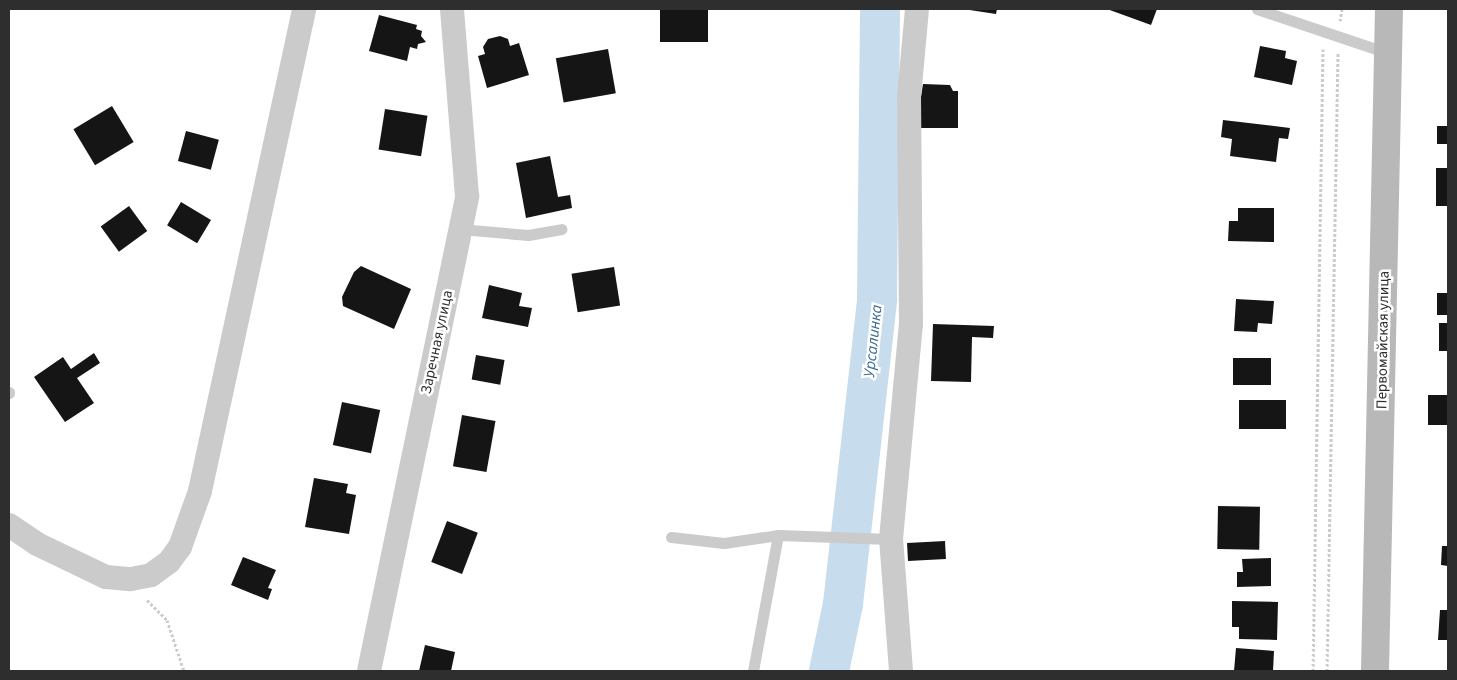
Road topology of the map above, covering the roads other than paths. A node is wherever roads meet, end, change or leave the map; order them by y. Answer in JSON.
{"nodes":[{"id":1,"x":304,"y":9,"type":"edge"},
{"id":2,"x":452,"y":9,"type":"edge"},
{"id":3,"x":917,"y":9,"type":"edge"},
{"id":4,"x":1257,"y":9,"type":"edge"},
{"id":5,"x":1389,"y":9,"type":"edge"},
{"id":6,"x":1389,"y":54,"type":"junction"},
{"id":7,"x":460,"y":229,"type":"junction"},
{"id":8,"x":560,"y":229,"type":"dead end"},
{"id":9,"x":9,"y":526,"type":"edge"},
{"id":10,"x":778,"y":535,"type":"junction"},
{"id":11,"x":671,"y":537,"type":"dead end"},
{"id":12,"x":891,"y":539,"type":"junction"},
{"id":13,"x":369,"y":671,"type":"edge"},
{"id":14,"x":753,"y":671,"type":"edge"},
{"id":15,"x":901,"y":671,"type":"edge"},
{"id":16,"x":1375,"y":671,"type":"edge"}],
"edges":[{"from":1,"to":9,"type":"street"},
{"from":2,"to":7,"type":"street","name":"Заречная улица"},
{"from":3,"to":12,"type":"street"},
{"from":4,"to":6,"type":"lane"},
{"from":5,"to":6,"type":"main road","name":"Первомайская улица"},
{"from":6,"to":16,"type":"main road","name":"Первомайская улица"},
{"from":7,"to":8,"type":"lane"},
{"from":7,"to":13,"type":"street","name":"Заречная улица"},
{"from":10,"to":11,"type":"lane"},
{"from":10,"to":12,"type":"lane"},
{"from":10,"to":14,"type":"lane"},
{"from":12,"to":15,"type":"street"}]}
